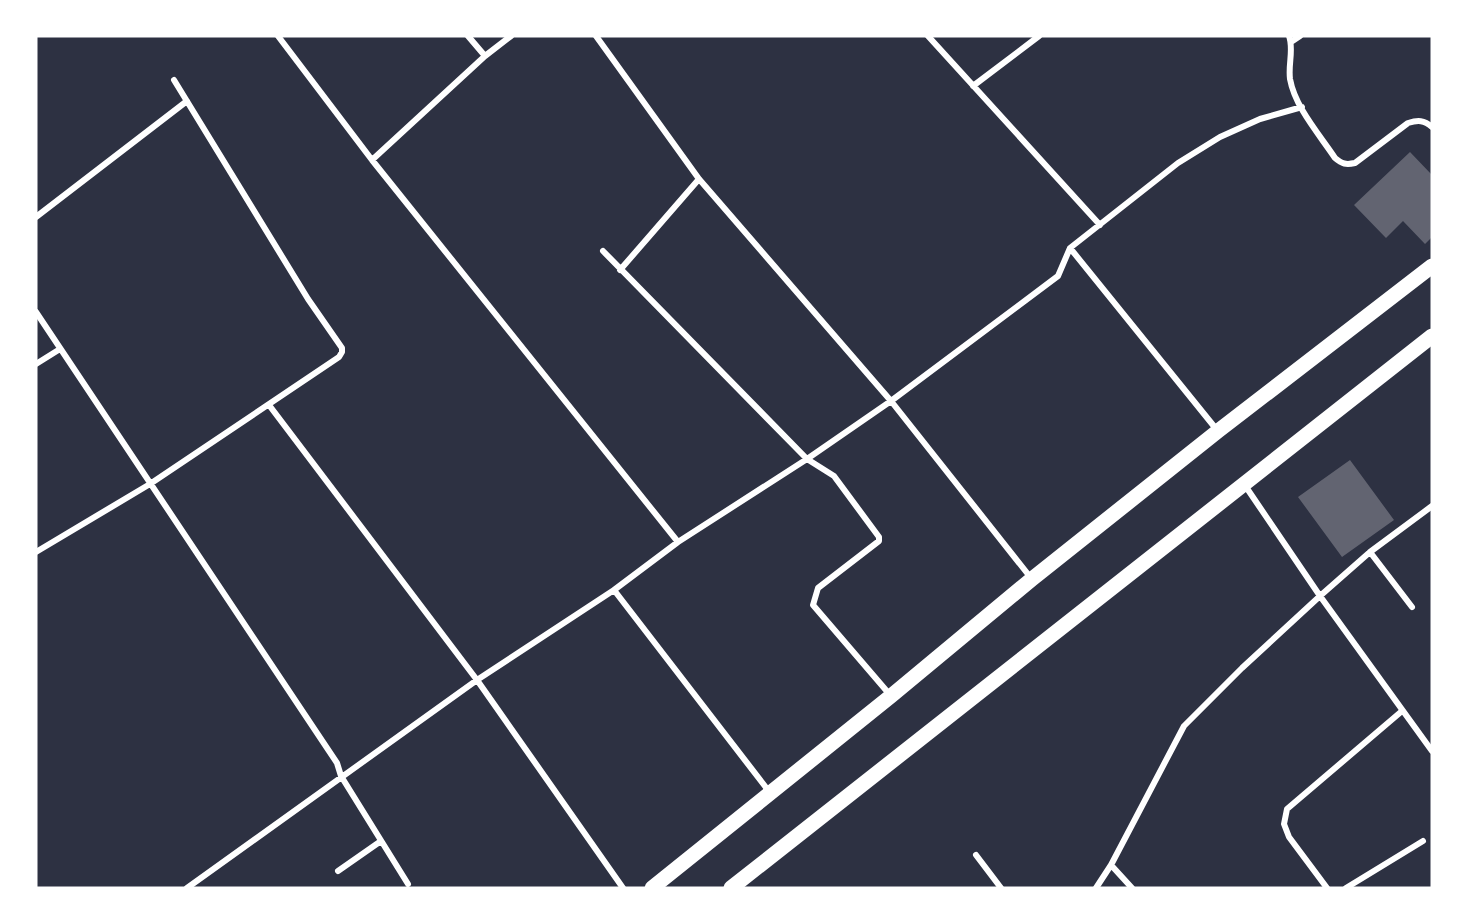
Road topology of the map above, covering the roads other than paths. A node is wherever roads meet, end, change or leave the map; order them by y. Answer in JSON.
{"nodes":[{"id":1,"x":278,"y":36,"type":"edge"},
{"id":2,"x":468,"y":36,"type":"edge"},
{"id":3,"x":511,"y":36,"type":"edge"},
{"id":4,"x":596,"y":36,"type":"edge"},
{"id":5,"x":928,"y":36,"type":"edge"},
{"id":6,"x":1039,"y":36,"type":"edge"},
{"id":7,"x":1300,"y":36,"type":"edge"},
{"id":8,"x":1290,"y":39,"type":"edge"},
{"id":9,"x":485,"y":56,"type":"junction"},
{"id":10,"x":174,"y":80,"type":"dead end"},
{"id":11,"x":973,"y":86,"type":"junction"},
{"id":12,"x":187,"y":101,"type":"junction"},
{"id":13,"x":1302,"y":107,"type":"junction"},
{"id":14,"x":1432,"y":127,"type":"edge"},
{"id":15,"x":372,"y":160,"type":"junction"},
{"id":16,"x":699,"y":179,"type":"junction"},
{"id":17,"x":36,"y":217,"type":"edge"},
{"id":18,"x":1100,"y":225,"type":"junction"},
{"id":19,"x":1070,"y":248,"type":"junction"},
{"id":20,"x":603,"y":251,"type":"dead end"},
{"id":21,"x":1432,"y":266,"type":"edge"},
{"id":22,"x":620,"y":270,"type":"junction"},
{"id":23,"x":36,"y":312,"type":"edge"},
{"id":24,"x":1432,"y":336,"type":"edge"},
{"id":25,"x":60,"y":349,"type":"junction"},
{"id":26,"x":36,"y":364,"type":"edge"},
{"id":27,"x":891,"y":401,"type":"junction"},
{"id":28,"x":269,"y":405,"type":"junction"},
{"id":29,"x":1218,"y":431,"type":"junction"},
{"id":30,"x":807,"y":459,"type":"junction"},
{"id":31,"x":1243,"y":483,"type":"junction"},
{"id":32,"x":150,"y":484,"type":"junction"},
{"id":33,"x":1432,"y":506,"type":"edge"},
{"id":34,"x":678,"y":542,"type":"junction"},
{"id":35,"x":36,"y":552,"type":"edge"},
{"id":36,"x":1370,"y":552,"type":"junction"},
{"id":37,"x":1032,"y":579,"type":"junction"},
{"id":38,"x":614,"y":590,"type":"junction"},
{"id":39,"x":1320,"y":596,"type":"junction"},
{"id":40,"x":1412,"y":607,"type":"dead end"},
{"id":41,"x":477,"y":680,"type":"junction"},
{"id":42,"x":891,"y":696,"type":"junction"},
{"id":43,"x":1402,"y":711,"type":"junction"},
{"id":44,"x":1432,"y":751,"type":"edge"},
{"id":45,"x":341,"y":776,"type":"junction"},
{"id":46,"x":771,"y":794,"type":"junction"},
{"id":47,"x":381,"y":841,"type":"junction"},
{"id":48,"x":1423,"y":841,"type":"dead end"},
{"id":49,"x":976,"y":855,"type":"dead end"},
{"id":50,"x":1111,"y":866,"type":"junction"},
{"id":51,"x":338,"y":871,"type":"dead end"},
{"id":52,"x":408,"y":885,"type":"dead end"},
{"id":53,"x":187,"y":888,"type":"edge"},
{"id":54,"x":622,"y":888,"type":"edge"},
{"id":55,"x":652,"y":888,"type":"edge"},
{"id":56,"x":731,"y":888,"type":"edge"},
{"id":57,"x":1001,"y":888,"type":"edge"},
{"id":58,"x":1096,"y":888,"type":"edge"},
{"id":59,"x":1132,"y":888,"type":"edge"},
{"id":60,"x":1327,"y":888,"type":"edge"},
{"id":61,"x":1346,"y":888,"type":"edge"}],
"edges":[{"from":1,"to":15,"type":"street"},
{"from":2,"to":9,"type":"street"},
{"from":3,"to":9,"type":"street"},
{"from":4,"to":16,"type":"street"},
{"from":5,"to":11,"type":"street"},
{"from":6,"to":11,"type":"street"},
{"from":7,"to":8,"type":"street"},
{"from":8,"to":13,"type":"street"},
{"from":9,"to":15,"type":"street"},
{"from":10,"to":12,"type":"street"},
{"from":11,"to":18,"type":"street"},
{"from":12,"to":17,"type":"street"},
{"from":12,"to":28,"type":"street"},
{"from":13,"to":14,"type":"street"},
{"from":13,"to":18,"type":"street"},
{"from":15,"to":34,"type":"street"},
{"from":16,"to":22,"type":"street"},
{"from":16,"to":27,"type":"street"},
{"from":18,"to":19,"type":"street"},
{"from":19,"to":27,"type":"street"},
{"from":19,"to":29,"type":"street"},
{"from":20,"to":22,"type":"street"},
{"from":21,"to":29,"type":"main road"},
{"from":22,"to":30,"type":"street"},
{"from":23,"to":25,"type":"street"},
{"from":24,"to":31,"type":"main road"},
{"from":25,"to":26,"type":"street"},
{"from":25,"to":32,"type":"street"},
{"from":27,"to":30,"type":"street"},
{"from":27,"to":37,"type":"street"},
{"from":28,"to":32,"type":"street"},
{"from":28,"to":41,"type":"street"},
{"from":29,"to":37,"type":"main road"},
{"from":30,"to":34,"type":"street"},
{"from":30,"to":42,"type":"street"},
{"from":31,"to":39,"type":"street"},
{"from":31,"to":56,"type":"main road"},
{"from":32,"to":35,"type":"street"},
{"from":32,"to":45,"type":"street"},
{"from":33,"to":36,"type":"street"},
{"from":34,"to":38,"type":"street"},
{"from":36,"to":39,"type":"street"},
{"from":36,"to":40,"type":"street"},
{"from":37,"to":42,"type":"main road"},
{"from":38,"to":41,"type":"street"},
{"from":38,"to":46,"type":"street"},
{"from":39,"to":43,"type":"street"},
{"from":39,"to":50,"type":"street"},
{"from":41,"to":45,"type":"street"},
{"from":41,"to":54,"type":"street"},
{"from":42,"to":46,"type":"main road"},
{"from":43,"to":44,"type":"street"},
{"from":43,"to":60,"type":"street"},
{"from":45,"to":47,"type":"street"},
{"from":45,"to":53,"type":"street"},
{"from":46,"to":55,"type":"main road"},
{"from":47,"to":51,"type":"street"},
{"from":47,"to":52,"type":"street"},
{"from":48,"to":61,"type":"street"},
{"from":49,"to":57,"type":"street"},
{"from":50,"to":58,"type":"street"},
{"from":50,"to":59,"type":"street"}]}
